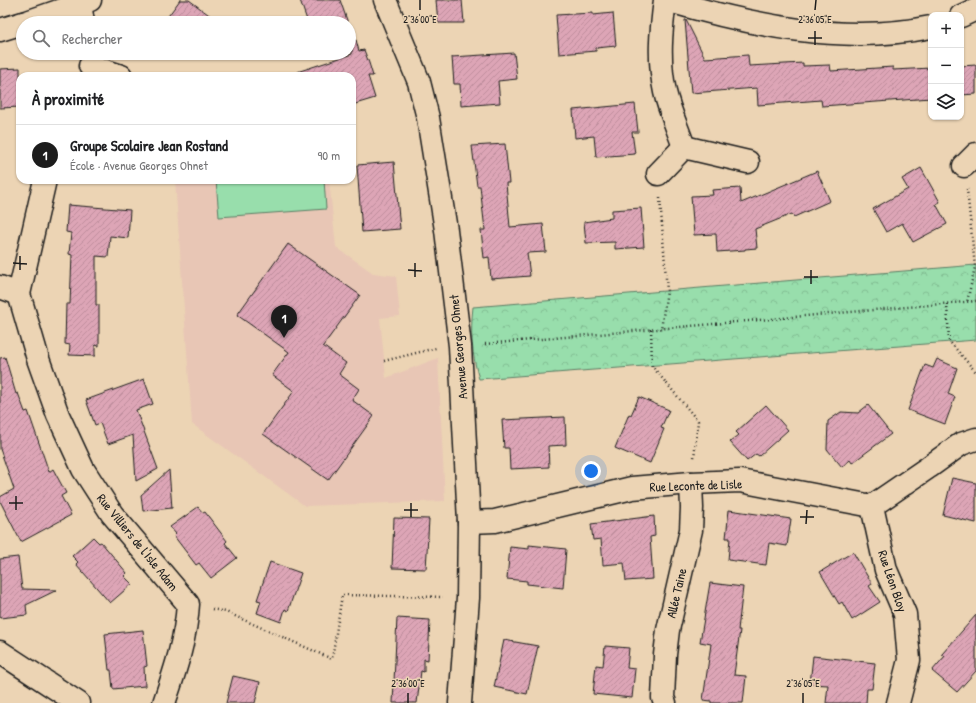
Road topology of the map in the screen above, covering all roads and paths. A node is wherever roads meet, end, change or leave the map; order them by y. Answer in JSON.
{"nodes":[{"id":1,"x":385,"y":0,"type":"edge"},
{"id":2,"x":665,"y":0,"type":"edge"},
{"id":3,"x":85,"y":9,"type":"edge"},
{"id":4,"x":976,"y":9,"type":"edge"},
{"id":5,"x":964,"y":15,"type":"edge"},
{"id":6,"x":54,"y":16,"type":"edge"},
{"id":7,"x":16,"y":25,"type":"edge"},
{"id":8,"x":928,"y":28,"type":"edge"},
{"id":9,"x":0,"y":30,"type":"edge"},
{"id":10,"x":88,"y":65,"type":"edge"},
{"id":11,"x":109,"y":72,"type":"edge"},
{"id":12,"x":684,"y":147,"type":"junction"},
{"id":13,"x":970,"y":160,"type":"edge"},
{"id":14,"x":748,"y":162,"type":"dead end"},
{"id":15,"x":658,"y":174,"type":"joint"},
{"id":16,"x":44,"y":184,"type":"edge"},
{"id":17,"x":10,"y":291,"type":"edge"},
{"id":18,"x":976,"y":301,"type":"edge"},
{"id":19,"x":967,"y":302,"type":"junction"},
{"id":20,"x":947,"y":304,"type":"junction"},
{"id":21,"x":652,"y":329,"type":"junction"},
{"id":22,"x":661,"y":329,"type":"junction"},
{"id":23,"x":460,"y":346,"type":"junction"},
{"id":24,"x":384,"y":361,"type":"dead end"},
{"id":25,"x":976,"y":372,"type":"edge"},
{"id":26,"x":976,"y":439,"type":"edge"},
{"id":27,"x":691,"y":483,"type":"junction"},
{"id":28,"x":872,"y":506,"type":"junction"},
{"id":29,"x":469,"y":522,"type":"junction"},
{"id":30,"x":468,"y":598,"type":"junction"},
{"id":31,"x":188,"y":604,"type":"junction"},
{"id":32,"x":1,"y":656,"type":"edge"},
{"id":33,"x":78,"y":703,"type":"edge"},
{"id":34,"x":164,"y":703,"type":"edge"},
{"id":35,"x":460,"y":703,"type":"edge"},
{"id":36,"x":665,"y":703,"type":"edge"},
{"id":37,"x":898,"y":703,"type":"edge"}],
"edges":[{"from":1,"to":23,"type":"street","name":"Avenue Georges Ohnet"},
{"from":2,"to":8,"type":"street"},
{"from":2,"to":12,"type":"street"},
{"from":3,"to":6,"type":"street"},
{"from":4,"to":5,"type":"street"},
{"from":7,"to":9,"type":"street"},
{"from":10,"to":11,"type":"street"},
{"from":12,"to":14,"type":"street"},
{"from":12,"to":15,"type":"street"},
{"from":13,"to":19,"type":"path"},
{"from":15,"to":22,"type":"path"},
{"from":16,"to":17,"type":"street","name":"Rue Villiers de l'Isle Adam"},
{"from":17,"to":31,"type":"street","name":"Rue Villiers de l'Isle Adam"},
{"from":18,"to":19,"type":"path"},
{"from":19,"to":20,"type":"path"},
{"from":20,"to":22,"type":"path"},
{"from":20,"to":25,"type":"path"},
{"from":21,"to":22,"type":"path"},
{"from":21,"to":23,"type":"path"},
{"from":21,"to":27,"type":"path"},
{"from":23,"to":24,"type":"path"},
{"from":23,"to":29,"type":"street","name":"Avenue Georges Ohnet"},
{"from":26,"to":28,"type":"street"},
{"from":27,"to":28,"type":"street","name":"Rue Leconte de Lisle"},
{"from":27,"to":29,"type":"street","name":"Rue Leconte de Lisle"},
{"from":27,"to":36,"type":"street","name":"Allée Taine"},
{"from":28,"to":37,"type":"street","name":"Rue Léon Bloy"},
{"from":29,"to":30,"type":"street","name":"Avenue Georges Ohnet"},
{"from":30,"to":31,"type":"path"},
{"from":30,"to":35,"type":"street","name":"Avenue Georges Ohnet"},
{"from":31,"to":34,"type":"street","name":"Rue Villiers de l'Isle Adam"},
{"from":32,"to":33,"type":"street"}]}
